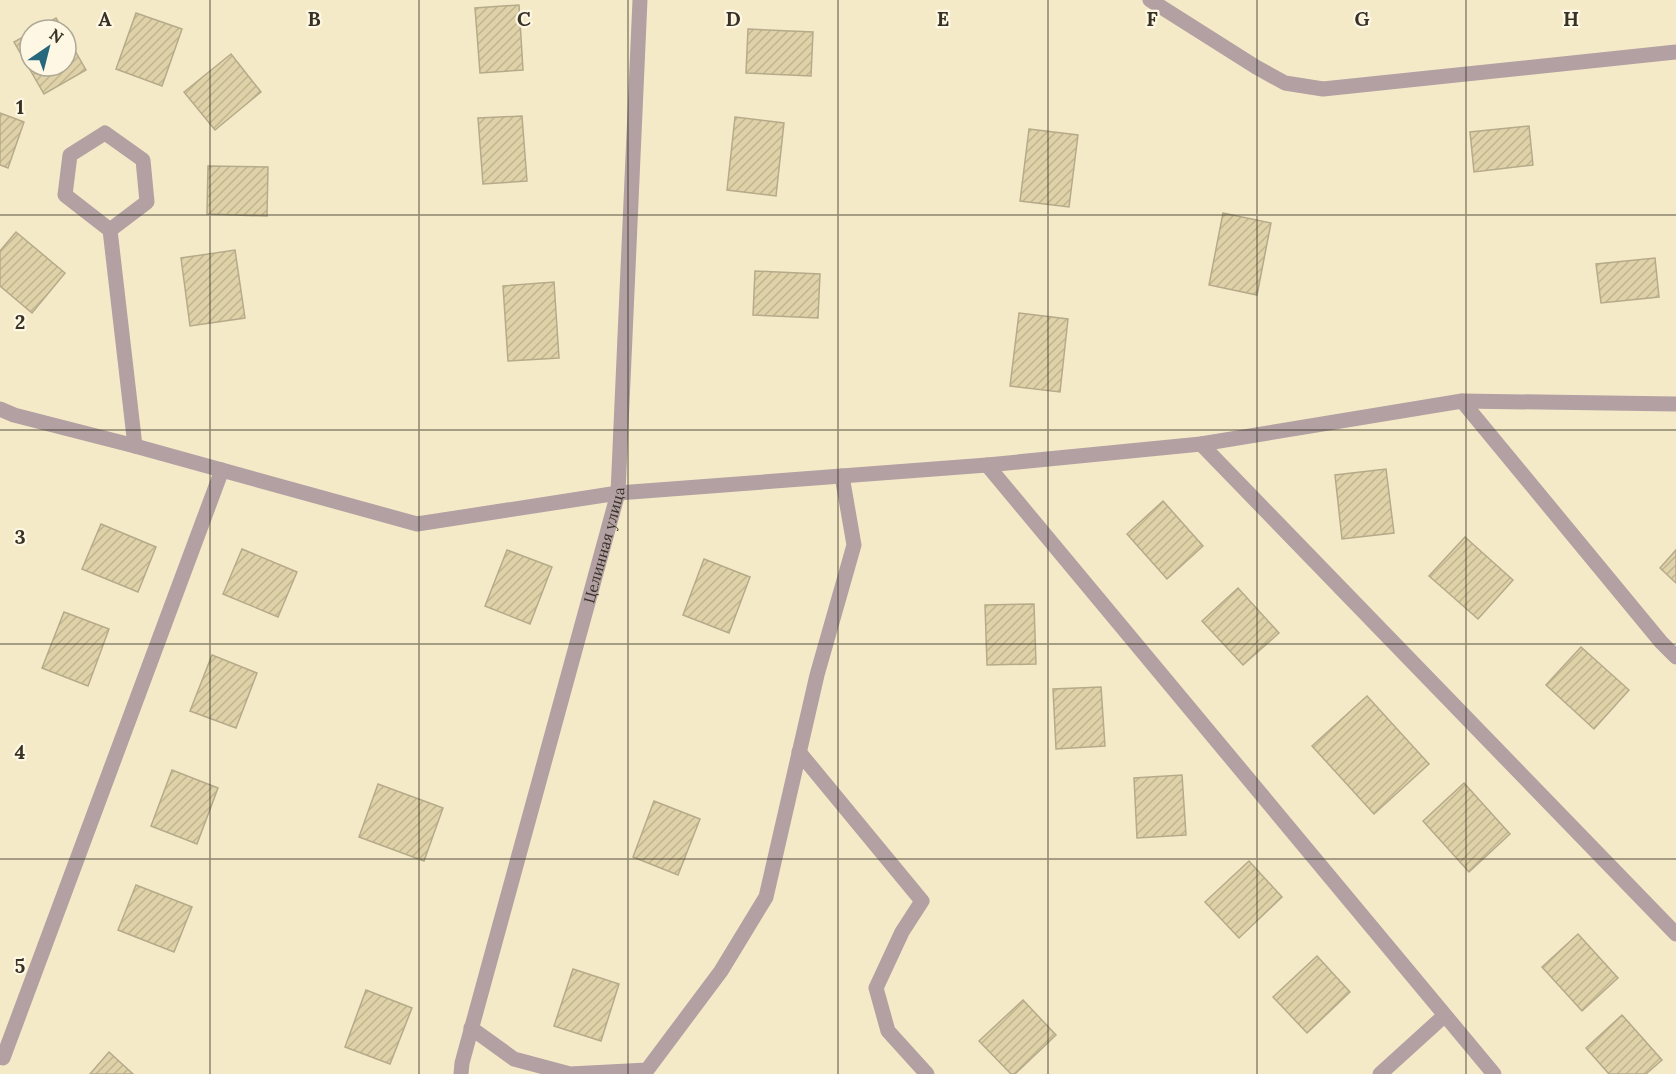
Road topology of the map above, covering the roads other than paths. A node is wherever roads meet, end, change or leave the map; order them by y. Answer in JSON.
{"nodes":[{"id":1,"x":640,"y":0,"type":"edge"},
{"id":2,"x":1150,"y":0,"type":"edge"},
{"id":3,"x":1676,"y":52,"type":"edge"},
{"id":4,"x":110,"y":230,"type":"junction"},
{"id":5,"x":1462,"y":401,"type":"junction"},
{"id":6,"x":1676,"y":404,"type":"edge"},
{"id":7,"x":0,"y":409,"type":"edge"},
{"id":8,"x":1201,"y":444,"type":"junction"},
{"id":9,"x":135,"y":446,"type":"junction"},
{"id":10,"x":987,"y":465,"type":"junction"},
{"id":11,"x":222,"y":470,"type":"junction"},
{"id":12,"x":842,"y":476,"type":"junction"},
{"id":13,"x":618,"y":493,"type":"junction"},
{"id":14,"x":1676,"y":657,"type":"edge"},
{"id":15,"x":800,"y":752,"type":"junction"},
{"id":16,"x":1676,"y":934,"type":"edge"},
{"id":17,"x":1444,"y":1016,"type":"junction"},
{"id":18,"x":471,"y":1028,"type":"junction"},
{"id":19,"x":3,"y":1058,"type":"dead end"},
{"id":20,"x":461,"y":1074,"type":"edge"},
{"id":21,"x":927,"y":1074,"type":"edge"},
{"id":22,"x":1380,"y":1074,"type":"edge"},
{"id":23,"x":1494,"y":1074,"type":"edge"}],
"edges":[{"from":1,"to":13,"type":"street","name":"Целинная улица"},
{"from":2,"to":3,"type":"street"},
{"from":4,"to":4,"type":"street"},
{"from":4,"to":9,"type":"street"},
{"from":5,"to":6,"type":"street"},
{"from":5,"to":8,"type":"street"},
{"from":5,"to":14,"type":"street"},
{"from":7,"to":9,"type":"street"},
{"from":8,"to":10,"type":"street"},
{"from":8,"to":16,"type":"street"},
{"from":9,"to":11,"type":"street"},
{"from":10,"to":12,"type":"street"},
{"from":10,"to":17,"type":"street"},
{"from":11,"to":13,"type":"street"},
{"from":11,"to":19,"type":"street"},
{"from":12,"to":13,"type":"street"},
{"from":12,"to":15,"type":"street"},
{"from":13,"to":18,"type":"street","name":"Целинная улица"},
{"from":15,"to":18,"type":"street"},
{"from":15,"to":21,"type":"street"},
{"from":17,"to":22,"type":"street"},
{"from":17,"to":23,"type":"street"},
{"from":18,"to":20,"type":"street","name":"Целинная улица"}]}
